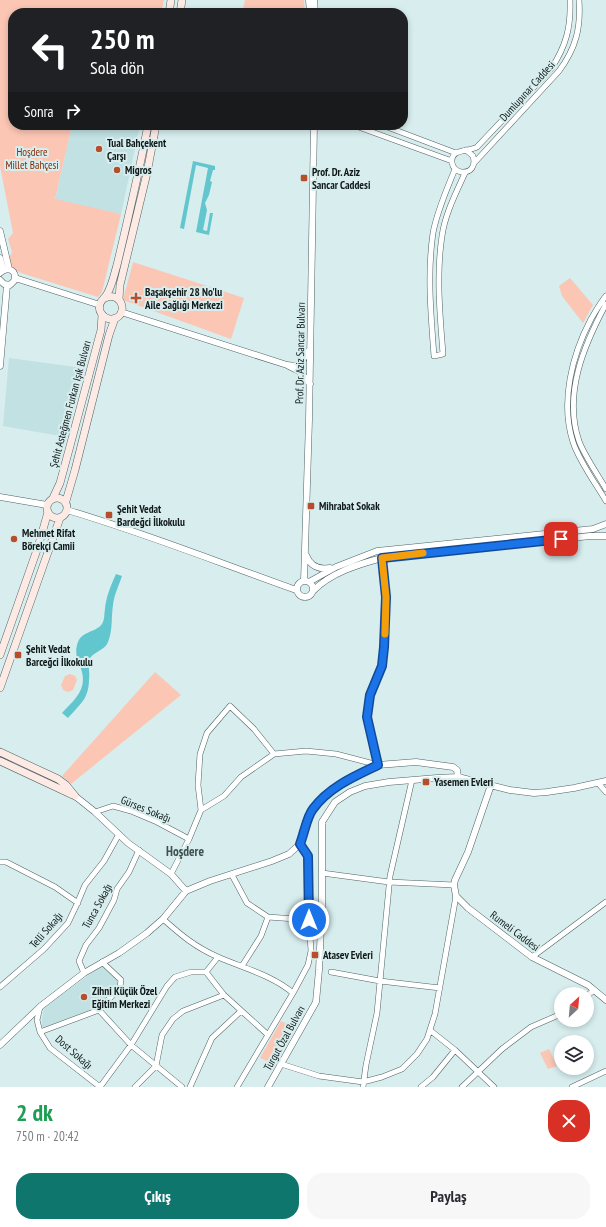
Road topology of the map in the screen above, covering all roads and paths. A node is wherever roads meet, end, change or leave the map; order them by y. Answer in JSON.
{"nodes":[{"id":1,"x":570,"y":0,"type":"edge"},
{"id":2,"x":579,"y":0,"type":"edge"},
{"id":3,"x":147,"y":130,"type":"edge"},
{"id":4,"x":155,"y":130,"type":"edge"},
{"id":5,"x":314,"y":130,"type":"edge"},
{"id":6,"x":366,"y":130,"type":"edge"},
{"id":7,"x":396,"y":130,"type":"edge"},
{"id":8,"x":466,"y":150,"type":"junction"},
{"id":9,"x":456,"y":152,"type":"junction"},
{"id":10,"x":452,"y":161,"type":"junction"},
{"id":11,"x":474,"y":162,"type":"junction"},
{"id":12,"x":455,"y":169,"type":"junction"},
{"id":13,"x":465,"y":173,"type":"junction"},
{"id":14,"x":0,"y":232,"type":"edge"},
{"id":15,"x":0,"y":258,"type":"edge"},
{"id":16,"x":4,"y":270,"type":"edge"},
{"id":17,"x":15,"y":278,"type":"junction"},
{"id":18,"x":0,"y":280,"type":"edge"},
{"id":19,"x":7,"y":285,"type":"junction"},
{"id":20,"x":606,"y":296,"type":"edge"},
{"id":21,"x":105,"y":298,"type":"junction"},
{"id":22,"x":119,"y":299,"type":"junction"},
{"id":23,"x":606,"y":304,"type":"edge"},
{"id":24,"x":100,"y":305,"type":"junction"},
{"id":25,"x":121,"y":312,"type":"junction"},
{"id":26,"x":102,"y":315,"type":"junction"},
{"id":27,"x":115,"y":318,"type":"junction"},
{"id":28,"x":310,"y":350,"type":"junction"},
{"id":29,"x":287,"y":365,"type":"junction"},
{"id":30,"x":0,"y":366,"type":"edge"},
{"id":31,"x":310,"y":384,"type":"junction"},
{"id":32,"x":606,"y":489,"type":"edge"},
{"id":33,"x":0,"y":496,"type":"edge"},
{"id":34,"x":53,"y":498,"type":"junction"},
{"id":35,"x":66,"y":501,"type":"junction"},
{"id":36,"x":606,"y":501,"type":"edge"},
{"id":37,"x":47,"y":508,"type":"junction"},
{"id":38,"x":67,"y":510,"type":"junction"},
{"id":39,"x":60,"y":518,"type":"junction"},
{"id":40,"x":606,"y":524,"type":"edge"},
{"id":41,"x":606,"y":536,"type":"edge"},
{"id":42,"x":305,"y":552,"type":"junction"},
{"id":43,"x":382,"y":558,"type":"junction"},
{"id":44,"x":336,"y":567,"type":"junction"},
{"id":45,"x":307,"y":582,"type":"junction"},
{"id":46,"x":296,"y":590,"type":"junction"},
{"id":47,"x":313,"y":591,"type":"junction"},
{"id":48,"x":0,"y":654,"type":"edge"},
{"id":49,"x":0,"y":688,"type":"edge"},
{"id":50,"x":0,"y":752,"type":"edge"},
{"id":51,"x":274,"y":754,"type":"junction"},
{"id":52,"x":0,"y":761,"type":"edge"},
{"id":53,"x":378,"y":765,"type":"junction"},
{"id":54,"x":458,"y":777,"type":"junction"},
{"id":55,"x":412,"y":780,"type":"junction"},
{"id":56,"x":606,"y":781,"type":"edge"},
{"id":57,"x":598,"y":783,"type":"junction"},
{"id":58,"x":491,"y":785,"type":"junction"},
{"id":59,"x":606,"y":792,"type":"edge"},
{"id":60,"x":75,"y":796,"type":"junction"},
{"id":61,"x":201,"y":810,"type":"junction"},
{"id":62,"x":95,"y":812,"type":"junction"},
{"id":63,"x":119,"y":834,"type":"junction"},
{"id":64,"x":189,"y":839,"type":"junction"},
{"id":65,"x":300,"y":844,"type":"junction"},
{"id":66,"x":139,"y":850,"type":"junction"},
{"id":67,"x":0,"y":862,"type":"edge"},
{"id":68,"x":322,"y":873,"type":"junction"},
{"id":69,"x":171,"y":874,"type":"junction"},
{"id":70,"x":232,"y":875,"type":"junction"},
{"id":71,"x":389,"y":882,"type":"junction"},
{"id":72,"x":454,"y":885,"type":"junction"},
{"id":73,"x":186,"y":891,"type":"junction"},
{"id":74,"x":456,"y":896,"type":"junction"},
{"id":75,"x":78,"y":902,"type":"junction"},
{"id":76,"x":606,"y":902,"type":"edge"},
{"id":77,"x":268,"y":917,"type":"junction"},
{"id":78,"x":163,"y":919,"type":"junction"},
{"id":79,"x":309,"y":920,"type":"junction"},
{"id":80,"x":218,"y":957,"type":"junction"},
{"id":81,"x":532,"y":957,"type":"junction"},
{"id":82,"x":102,"y":962,"type":"junction"},
{"id":83,"x":242,"y":966,"type":"junction"},
{"id":84,"x":206,"y":972,"type":"junction"},
{"id":85,"x":331,"y":972,"type":"dead end"},
{"id":86,"x":84,"y":973,"type":"junction"},
{"id":87,"x":380,"y":981,"type":"junction"},
{"id":88,"x":0,"y":987,"type":"edge"},
{"id":89,"x":590,"y":987,"type":"edge"},
{"id":90,"x":440,"y":988,"type":"junction"},
{"id":91,"x":594,"y":990,"type":"edge"},
{"id":92,"x":293,"y":993,"type":"junction"},
{"id":93,"x":224,"y":995,"type":"junction"},
{"id":94,"x":606,"y":1000,"type":"edge"},
{"id":95,"x":41,"y":1006,"type":"junction"},
{"id":96,"x":98,"y":1010,"type":"junction"},
{"id":97,"x":241,"y":1011,"type":"junction"},
{"id":98,"x":554,"y":1017,"type":"edge"},
{"id":99,"x":431,"y":1031,"type":"junction"},
{"id":100,"x":40,"y":1032,"type":"junction"},
{"id":101,"x":267,"y":1034,"type":"junction"},
{"id":102,"x":0,"y":1045,"type":"edge"},
{"id":103,"x":131,"y":1046,"type":"junction"},
{"id":104,"x":455,"y":1050,"type":"junction"},
{"id":105,"x":281,"y":1064,"type":"junction"},
{"id":106,"x":156,"y":1066,"type":"junction"},
{"id":107,"x":478,"y":1071,"type":"junction"},
{"id":108,"x":606,"y":1071,"type":"edge"},
{"id":109,"x":363,"y":1085,"type":"edge"},
{"id":110,"x":100,"y":1087,"type":"edge"},
{"id":111,"x":135,"y":1087,"type":"edge"},
{"id":112,"x":182,"y":1087,"type":"edge"},
{"id":113,"x":190,"y":1087,"type":"edge"},
{"id":114,"x":237,"y":1087,"type":"edge"},
{"id":115,"x":268,"y":1087,"type":"edge"},
{"id":116,"x":421,"y":1087,"type":"edge"},
{"id":117,"x":462,"y":1087,"type":"edge"},
{"id":118,"x":494,"y":1087,"type":"edge"},
{"id":119,"x":572,"y":1087,"type":"edge"}],
"edges":[{"from":1,"to":8,"type":"street","name":"Dumlupınar Caddesi"},
{"from":2,"to":11,"type":"street","name":"Dumlupınar Caddesi"},
{"from":3,"to":21,"type":"main road"},
{"from":4,"to":22,"type":"main road"},
{"from":5,"to":28,"type":"street","name":"Prof. Dr. Aziz Sancar Bulvarı"},
{"from":6,"to":10,"type":"street"},
{"from":7,"to":9,"type":"street"},
{"from":8,"to":9,"type":"street"},
{"from":8,"to":11,"type":"street"},
{"from":9,"to":10,"type":"street"},
{"from":10,"to":12,"type":"street"},
{"from":11,"to":13,"type":"street"},
{"from":12,"to":13,"type":"street"},
{"from":12,"to":13,"type":"street"},
{"from":14,"to":16,"type":"street"},
{"from":15,"to":16,"type":"street"},
{"from":16,"to":17,"type":"street"},
{"from":17,"to":19,"type":"street"},
{"from":17,"to":24,"type":"street"},
{"from":18,"to":19,"type":"street"},
{"from":19,"to":30,"type":"street"},
{"from":20,"to":36,"type":"street"},
{"from":21,"to":22,"type":"main road"},
{"from":21,"to":24,"type":"main road"},
{"from":22,"to":25,"type":"main road"},
{"from":23,"to":32,"type":"street"},
{"from":24,"to":26,"type":"main road"},
{"from":25,"to":27,"type":"main road"},
{"from":25,"to":29,"type":"street"},
{"from":26,"to":27,"type":"main road"},
{"from":26,"to":34,"type":"main road","name":"Şehit Asteğmen Furkan Işık Bulvarı"},
{"from":27,"to":35,"type":"main road","name":"Şehit Asteğmen Furkan Işık Bulvarı"},
{"from":28,"to":29,"type":"street"},
{"from":28,"to":31,"type":"street","name":"Prof. Dr. Aziz Sancar Bulvarı"},
{"from":29,"to":31,"type":"street"},
{"from":31,"to":42,"type":"street","name":"Prof. Dr. Aziz Sancar Bulvarı"},
{"from":33,"to":37,"type":"street"},
{"from":34,"to":35,"type":"main road"},
{"from":34,"to":37,"type":"main road"},
{"from":35,"to":38,"type":"main road"},
{"from":37,"to":39,"type":"main road"},
{"from":37,"to":48,"type":"main road"},
{"from":38,"to":39,"type":"main road"},
{"from":38,"to":46,"type":"street"},
{"from":39,"to":49,"type":"main road"},
{"from":40,"to":44,"type":"street"},
{"from":41,"to":43,"type":"street"},
{"from":42,"to":44,"type":"street"},
{"from":42,"to":45,"type":"street","name":"Prof. Dr. Aziz Sancar Bulvarı"},
{"from":43,"to":47,"type":"street"},
{"from":43,"to":53,"type":"street"},
{"from":44,"to":45,"type":"street"},
{"from":45,"to":46,"type":"street"},
{"from":45,"to":47,"type":"street"},
{"from":46,"to":47,"type":"street"},
{"from":50,"to":60,"type":"main road"},
{"from":51,"to":53,"type":"street"},
{"from":51,"to":61,"type":"street"},
{"from":51,"to":61,"type":"street"},
{"from":52,"to":60,"type":"main road"},
{"from":53,"to":54,"type":"street"},
{"from":53,"to":65,"type":"street"},
{"from":54,"to":55,"type":"street","name":"Turgut Özal Bulvarı"},
{"from":54,"to":58,"type":"street","name":"Turgut Özal Bulvarı"},
{"from":55,"to":68,"type":"street","name":"Turgut Özal Bulvarı"},
{"from":55,"to":71,"type":"street"},
{"from":56,"to":57,"type":"street","name":"Turgut Özal Bulvarı"},
{"from":57,"to":58,"type":"street","name":"Turgut Özal Bulvarı"},
{"from":57,"to":59,"type":"street"},
{"from":58,"to":72,"type":"street"},
{"from":60,"to":62,"type":"street"},
{"from":61,"to":64,"type":"street"},
{"from":62,"to":63,"type":"street"},
{"from":62,"to":64,"type":"street","name":"Gürses Sokağı"},
{"from":63,"to":66,"type":"street"},
{"from":63,"to":75,"type":"street","name":"Telli Sokağı"},
{"from":64,"to":69,"type":"street"},
{"from":65,"to":70,"type":"street"},
{"from":65,"to":79,"type":"street"},
{"from":66,"to":69,"type":"street"},
{"from":66,"to":86,"type":"street","name":"Tunca Sokağı"},
{"from":67,"to":75,"type":"street"},
{"from":68,"to":71,"type":"street"},
{"from":68,"to":105,"type":"street","name":"Turgut Özal Bulvarı"},
{"from":69,"to":73,"type":"street"},
{"from":70,"to":73,"type":"street"},
{"from":70,"to":77,"type":"street"},
{"from":71,"to":72,"type":"street"},
{"from":71,"to":87,"type":"street"},
{"from":72,"to":74,"type":"street"},
{"from":73,"to":78,"type":"street"},
{"from":74,"to":81,"type":"street","name":"Rumeli Caddesi"},
{"from":74,"to":90,"type":"street"},
{"from":75,"to":88,"type":"street","name":"Telli Sokağı"},
{"from":76,"to":81,"type":"street"},
{"from":77,"to":79,"type":"street"},
{"from":77,"to":83,"type":"street"},
{"from":78,"to":80,"type":"street"},
{"from":78,"to":82,"type":"street"},
{"from":79,"to":92,"type":"street"},
{"from":80,"to":83,"type":"street"},
{"from":80,"to":84,"type":"street"},
{"from":81,"to":89,"type":"street","name":"Rumeli Caddesi"},
{"from":82,"to":86,"type":"street"},
{"from":82,"to":96,"type":"street"},
{"from":83,"to":92,"type":"street"},
{"from":84,"to":93,"type":"street"},
{"from":84,"to":103,"type":"street"},
{"from":85,"to":87,"type":"street"},
{"from":86,"to":95,"type":"street"},
{"from":87,"to":90,"type":"street"},
{"from":87,"to":109,"type":"street"},
{"from":90,"to":99,"type":"street"},
{"from":91,"to":94,"type":"street","name":"Rumeli Caddesi"},
{"from":92,"to":101,"type":"street"},
{"from":93,"to":97,"type":"street"},
{"from":93,"to":106,"type":"street"},
{"from":95,"to":100,"type":"street","name":"Dost Sokağı"},
{"from":95,"to":102,"type":"street"},
{"from":96,"to":100,"type":"street"},
{"from":96,"to":103,"type":"street"},
{"from":97,"to":101,"type":"street"},
{"from":97,"to":113,"type":"street"},
{"from":98,"to":107,"type":"street"},
{"from":99,"to":104,"type":"street"},
{"from":99,"to":109,"type":"street"},
{"from":100,"to":110,"type":"street","name":"Dost Sokağı"},
{"from":101,"to":114,"type":"street"},
{"from":103,"to":106,"type":"street"},
{"from":103,"to":110,"type":"street"},
{"from":104,"to":107,"type":"street"},
{"from":104,"to":116,"type":"street"},
{"from":105,"to":109,"type":"street"},
{"from":105,"to":115,"type":"street","name":"Turgut Özal Bulvarı"},
{"from":106,"to":111,"type":"street"},
{"from":106,"to":112,"type":"street"},
{"from":107,"to":117,"type":"street"},
{"from":107,"to":118,"type":"street"},
{"from":108,"to":119,"type":"street"}]}
